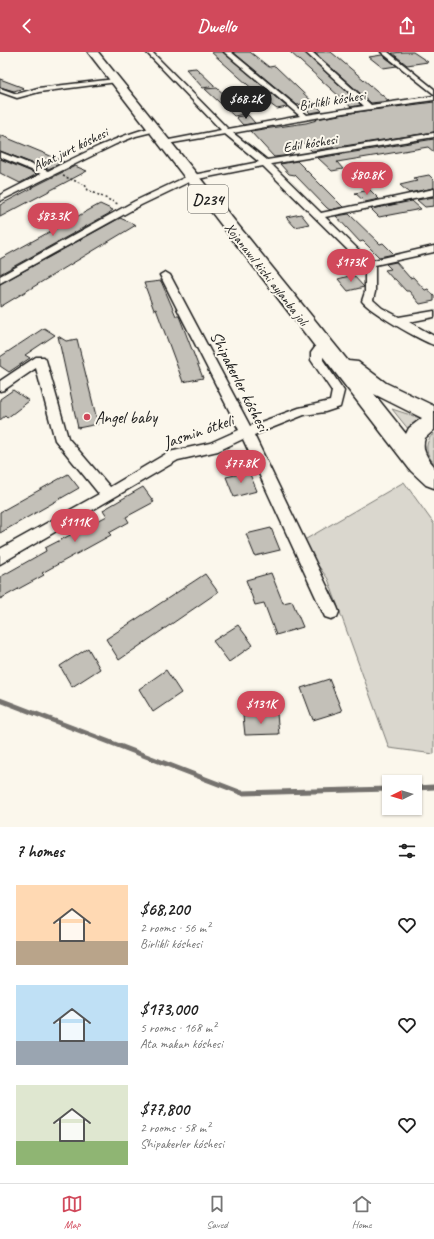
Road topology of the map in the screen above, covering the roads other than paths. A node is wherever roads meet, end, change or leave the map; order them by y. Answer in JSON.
{"nodes":[{"id":1,"x":93,"y":52,"type":"edge"},
{"id":2,"x":149,"y":52,"type":"edge"},
{"id":3,"x":227,"y":52,"type":"edge"},
{"id":4,"x":308,"y":52,"type":"edge"},
{"id":5,"x":384,"y":52,"type":"edge"},
{"id":6,"x":115,"y":81,"type":"junction"},
{"id":7,"x":0,"y":90,"type":"edge"},
{"id":8,"x":434,"y":92,"type":"edge"},
{"id":9,"x":434,"y":98,"type":"edge"},
{"id":10,"x":369,"y":107,"type":"junction"},
{"id":11,"x":305,"y":117,"type":"junction"},
{"id":12,"x":152,"y":129,"type":"junction"},
{"id":13,"x":227,"y":132,"type":"junction"},
{"id":14,"x":434,"y":135,"type":"edge"},
{"id":15,"x":164,"y":143,"type":"junction"},
{"id":16,"x":0,"y":154,"type":"edge"},
{"id":17,"x":265,"y":163,"type":"junction"},
{"id":18,"x":50,"y":173,"type":"junction"},
{"id":19,"x":191,"y":178,"type":"junction"},
{"id":20,"x":434,"y":192,"type":"edge"},
{"id":21,"x":0,"y":198,"type":"edge"},
{"id":22,"x":318,"y":216,"type":"junction"},
{"id":23,"x":434,"y":249,"type":"edge"},
{"id":24,"x":368,"y":264,"type":"junction"},
{"id":25,"x":165,"y":275,"type":"dead end"},
{"id":26,"x":0,"y":280,"type":"edge"},
{"id":27,"x":434,"y":314,"type":"edge"},
{"id":28,"x":398,"y":321,"type":"junction"},
{"id":29,"x":434,"y":341,"type":"edge"},
{"id":30,"x":324,"y":345,"type":"junction"},
{"id":31,"x":0,"y":386,"type":"edge"},
{"id":32,"x":434,"y":415,"type":"edge"},
{"id":33,"x":434,"y":422,"type":"edge"},
{"id":34,"x":247,"y":433,"type":"junction"},
{"id":35,"x":427,"y":472,"type":"edge"},
{"id":36,"x":108,"y":495,"type":"junction"},
{"id":37,"x":0,"y":557,"type":"edge"},
{"id":38,"x":332,"y":612,"type":"dead end"}],
"edges":[{"from":1,"to":6,"type":"main road","name":"Xojanawıl kishi aylanba jolı","number":"D234"},
{"from":2,"to":13,"type":"street"},
{"from":3,"to":11,"type":"street"},
{"from":4,"to":10,"type":"street"},
{"from":5,"to":8,"type":"street"},
{"from":6,"to":7,"type":"street"},
{"from":6,"to":12,"type":"main road","name":"Xojanawıl kishi aylanba jolı","number":"D234"},
{"from":9,"to":10,"type":"street","name":"Birlikli kóshesi"},
{"from":10,"to":11,"type":"street","name":"Birlikli kóshesi"},
{"from":11,"to":13,"type":"street","name":"Birlikli kóshesi"},
{"from":12,"to":15,"type":"main road","name":"Xojanawıl kishi aylanba jolı","number":"D234"},
{"from":12,"to":18,"type":"street","name":"Abat jurt kóshesi"},
{"from":13,"to":15,"type":"street","name":"Birlikli kóshesi"},
{"from":13,"to":17,"type":"street"},
{"from":14,"to":17,"type":"street","name":"Edil kóshesi"},
{"from":15,"to":19,"type":"main road","name":"Xojanawıl kishi aylanba jolı","number":"D234"},
{"from":16,"to":18,"type":"street"},
{"from":17,"to":19,"type":"street","name":"Edil kóshesi"},
{"from":17,"to":22,"type":"street"},
{"from":18,"to":21,"type":"street","name":"Abat jurt kóshesi"},
{"from":19,"to":26,"type":"street","name":"Edil kóshesi"},
{"from":19,"to":30,"type":"main road","name":"Xojanawıl kishi aylanba jolı","number":"D234"},
{"from":20,"to":22,"type":"street"},
{"from":22,"to":24,"type":"street"},
{"from":23,"to":24,"type":"street"},
{"from":24,"to":28,"type":"street"},
{"from":25,"to":34,"type":"street","name":"Shipakerler kóshesi"},
{"from":27,"to":28,"type":"street"},
{"from":28,"to":29,"type":"street"},
{"from":30,"to":32,"type":"main road","name":"Xojanawıl kishi aylanba jolı","number":"D234"},
{"from":30,"to":34,"type":"street","name":"Jasmin ótkeli"},
{"from":30,"to":35,"type":"main road","name":"Xojanawıl kishi aylanba jolı","number":"D234"},
{"from":31,"to":36,"type":"street"},
{"from":33,"to":35,"type":"main road","number":"D234"},
{"from":34,"to":36,"type":"street","name":"Jasmin ótkeli"},
{"from":34,"to":38,"type":"street","name":"Shipakerler kóshesi"},
{"from":36,"to":37,"type":"street","name":"Jasmin ótkeli"}]}
